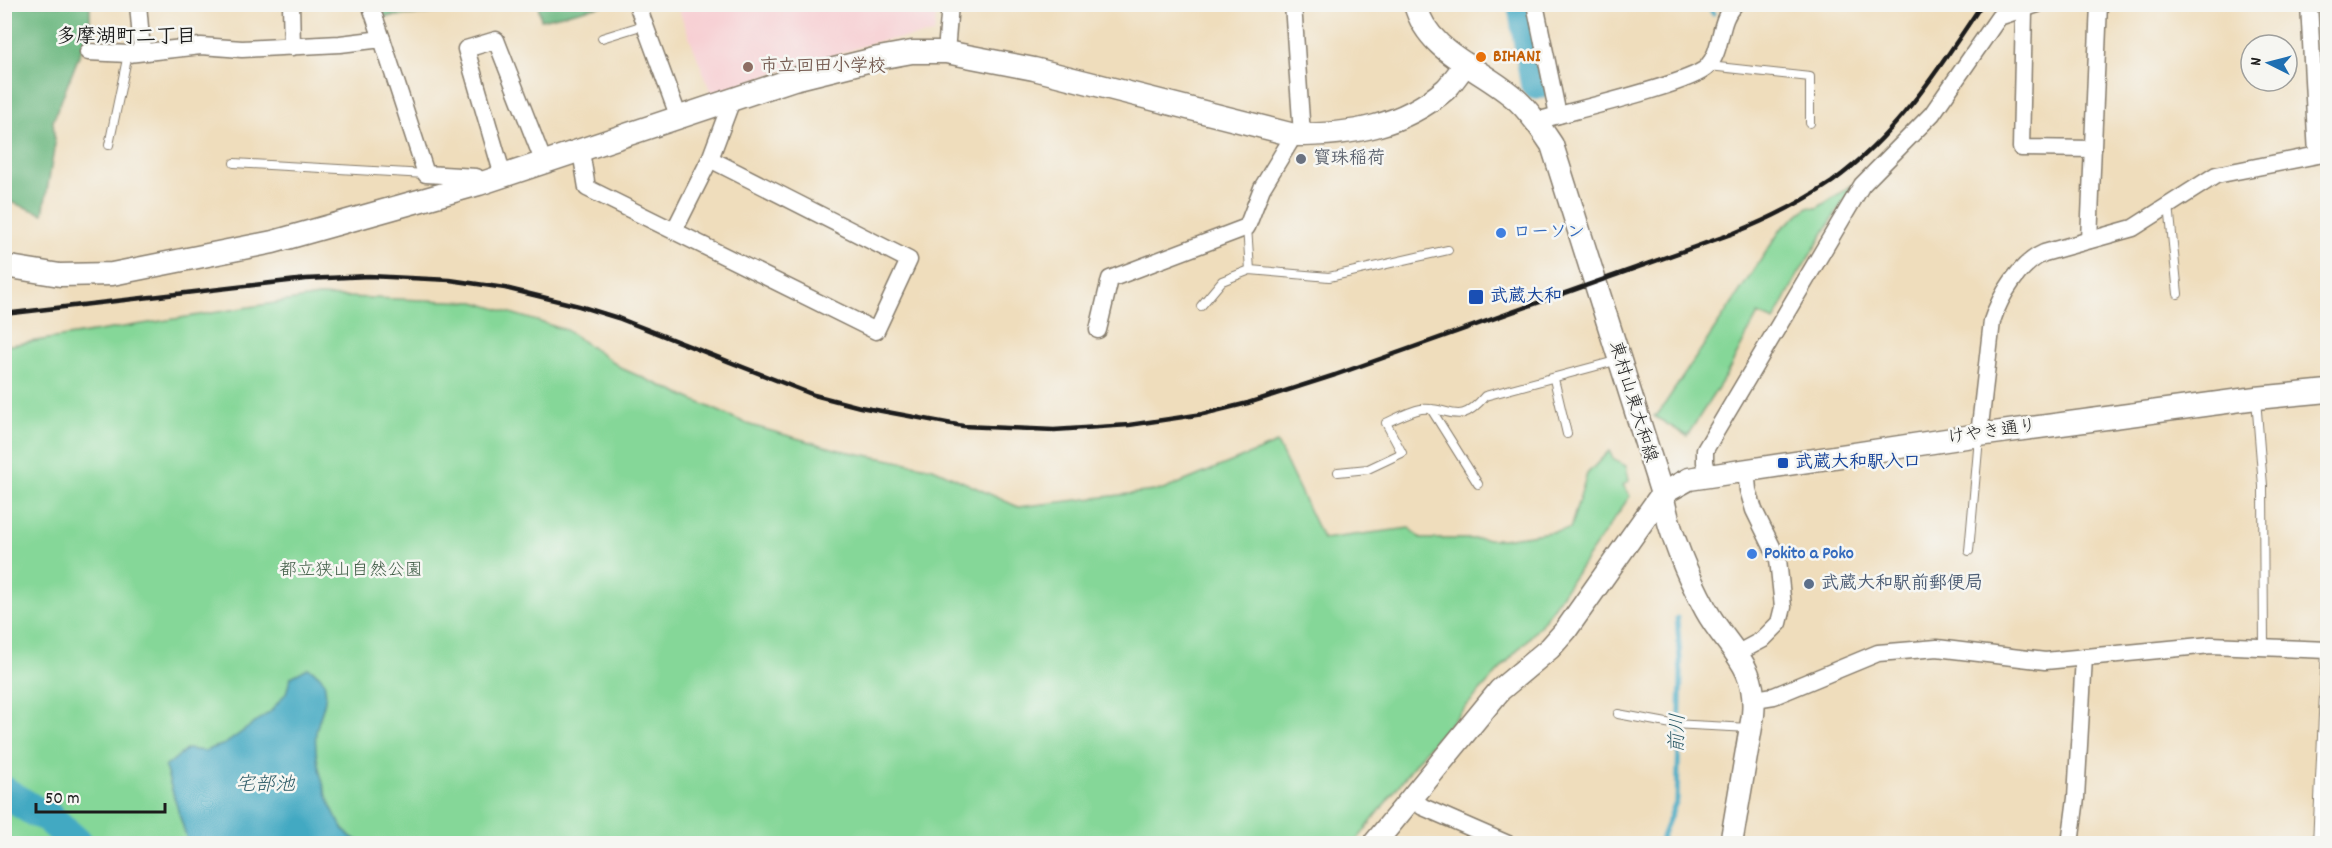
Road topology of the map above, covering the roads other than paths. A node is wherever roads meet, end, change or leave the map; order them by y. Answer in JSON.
{"nodes":[{"id":1,"x":138,"y":4,"type":"edge"},
{"id":2,"x":291,"y":4,"type":"edge"},
{"id":3,"x":370,"y":4,"type":"edge"},
{"id":4,"x":637,"y":4,"type":"edge"},
{"id":5,"x":950,"y":4,"type":"edge"},
{"id":6,"x":1293,"y":4,"type":"edge"},
{"id":7,"x":1415,"y":4,"type":"edge"},
{"id":8,"x":1536,"y":4,"type":"edge"},
{"id":9,"x":1735,"y":4,"type":"edge"},
{"id":10,"x":2099,"y":4,"type":"edge"},
{"id":11,"x":2309,"y":4,"type":"edge"},
{"id":12,"x":2031,"y":7,"type":"edge"},
{"id":13,"x":644,"y":25,"type":"junction"},
{"id":14,"x":602,"y":38,"type":"dead end"},
{"id":15,"x":382,"y":39,"type":"junction"},
{"id":16,"x":292,"y":46,"type":"junction"},
{"id":17,"x":88,"y":52,"type":"dead end"},
{"id":18,"x":946,"y":52,"type":"junction"},
{"id":19,"x":135,"y":53,"type":"junction"},
{"id":20,"x":1466,"y":64,"type":"junction"},
{"id":21,"x":1708,"y":66,"type":"junction"},
{"id":22,"x":732,"y":100,"type":"junction"},
{"id":23,"x":679,"y":118,"type":"junction"},
{"id":24,"x":1547,"y":118,"type":"junction"},
{"id":25,"x":1810,"y":123,"type":"dead end"},
{"id":26,"x":1298,"y":135,"type":"junction"},
{"id":27,"x":110,"y":145,"type":"dead end"},
{"id":28,"x":2093,"y":149,"type":"junction"},
{"id":29,"x":581,"y":151,"type":"junction"},
{"id":30,"x":2322,"y":154,"type":"edge"},
{"id":31,"x":710,"y":159,"type":"junction"},
{"id":32,"x":234,"y":163,"type":"dead end"},
{"id":33,"x":544,"y":163,"type":"junction"},
{"id":34,"x":426,"y":174,"type":"junction"},
{"id":35,"x":503,"y":176,"type":"junction"},
{"id":36,"x":479,"y":184,"type":"junction"},
{"id":37,"x":2169,"y":205,"type":"junction"},
{"id":38,"x":1247,"y":227,"type":"junction"},
{"id":39,"x":674,"y":231,"type":"junction"},
{"id":40,"x":2089,"y":240,"type":"junction"},
{"id":41,"x":1448,"y":250,"type":"dead end"},
{"id":42,"x":4,"y":266,"type":"edge"},
{"id":43,"x":1251,"y":270,"type":"junction"},
{"id":44,"x":2178,"y":294,"type":"dead end"},
{"id":45,"x":1201,"y":306,"type":"dead end"},
{"id":46,"x":1098,"y":330,"type":"dead end"},
{"id":47,"x":1619,"y":359,"type":"junction"},
{"id":48,"x":1554,"y":379,"type":"junction"},
{"id":49,"x":2328,"y":391,"type":"edge"},
{"id":50,"x":2256,"y":398,"type":"junction"},
{"id":51,"x":1431,"y":409,"type":"junction"},
{"id":52,"x":1567,"y":434,"type":"dead end"},
{"id":53,"x":1979,"y":435,"type":"junction"},
{"id":54,"x":1746,"y":468,"type":"junction"},
{"id":55,"x":1338,"y":472,"type":"dead end"},
{"id":56,"x":1708,"y":474,"type":"junction"},
{"id":57,"x":1478,"y":484,"type":"dead end"},
{"id":58,"x":1662,"y":494,"type":"junction"},
{"id":59,"x":1969,"y":550,"type":"dead end"},
{"id":60,"x":2264,"y":647,"type":"junction"},
{"id":61,"x":2327,"y":650,"type":"edge"},
{"id":62,"x":1736,"y":654,"type":"junction"},
{"id":63,"x":2084,"y":657,"type":"junction"},
{"id":64,"x":1755,"y":699,"type":"junction"},
{"id":65,"x":1618,"y":714,"type":"dead end"},
{"id":66,"x":1750,"y":728,"type":"junction"},
{"id":67,"x":1411,"y":799,"type":"junction"},
{"id":68,"x":1374,"y":843,"type":"edge"},
{"id":69,"x":1508,"y":843,"type":"edge"},
{"id":70,"x":1731,"y":843,"type":"edge"},
{"id":71,"x":2070,"y":843,"type":"edge"},
{"id":72,"x":2317,"y":843,"type":"edge"}],
"edges":[{"from":1,"to":19,"type":"street"},
{"from":2,"to":16,"type":"street"},
{"from":3,"to":15,"type":"street"},
{"from":4,"to":13,"type":"street"},
{"from":5,"to":18,"type":"street"},
{"from":6,"to":26,"type":"street"},
{"from":7,"to":20,"type":"street","name":"東村山東大和線"},
{"from":8,"to":24,"type":"street"},
{"from":9,"to":21,"type":"street"},
{"from":10,"to":28,"type":"street"},
{"from":11,"to":30,"type":"street"},
{"from":12,"to":28,"type":"street"},
{"from":12,"to":56,"type":"street"},
{"from":13,"to":14,"type":"lane"},
{"from":13,"to":23,"type":"street"},
{"from":15,"to":16,"type":"street"},
{"from":15,"to":34,"type":"street"},
{"from":16,"to":19,"type":"street"},
{"from":17,"to":19,"type":"street"},
{"from":18,"to":22,"type":"street"},
{"from":18,"to":26,"type":"street"},
{"from":19,"to":27,"type":"lane"},
{"from":20,"to":24,"type":"street","name":"東村山東大和線"},
{"from":20,"to":26,"type":"street"},
{"from":21,"to":24,"type":"street"},
{"from":21,"to":25,"type":"lane"},
{"from":22,"to":23,"type":"street"},
{"from":22,"to":31,"type":"street"},
{"from":23,"to":29,"type":"street"},
{"from":24,"to":47,"type":"street","name":"東村山東大和線"},
{"from":26,"to":38,"type":"street"},
{"from":28,"to":40,"type":"street"},
{"from":29,"to":33,"type":"street"},
{"from":29,"to":39,"type":"street"},
{"from":30,"to":37,"type":"street"},
{"from":31,"to":39,"type":"street"},
{"from":31,"to":39,"type":"street"},
{"from":32,"to":34,"type":"lane"},
{"from":33,"to":35,"type":"street"},
{"from":33,"to":35,"type":"street"},
{"from":34,"to":36,"type":"street"},
{"from":35,"to":36,"type":"street"},
{"from":36,"to":42,"type":"street"},
{"from":37,"to":40,"type":"street"},
{"from":37,"to":44,"type":"lane"},
{"from":38,"to":43,"type":"lane"},
{"from":38,"to":46,"type":"street"},
{"from":40,"to":53,"type":"street"},
{"from":41,"to":43,"type":"lane"},
{"from":43,"to":45,"type":"lane"},
{"from":47,"to":48,"type":"lane"},
{"from":47,"to":58,"type":"street","name":"東村山東大和線"},
{"from":48,"to":51,"type":"lane"},
{"from":48,"to":52,"type":"lane"},
{"from":49,"to":50,"type":"street","name":"けやき通り"},
{"from":50,"to":53,"type":"street","name":"けやき通り"},
{"from":50,"to":60,"type":"lane"},
{"from":51,"to":55,"type":"lane"},
{"from":51,"to":57,"type":"lane"},
{"from":53,"to":54,"type":"street","name":"けやき通り"},
{"from":53,"to":59,"type":"lane"},
{"from":54,"to":56,"type":"street","name":"けやき通り"},
{"from":54,"to":62,"type":"street"},
{"from":56,"to":58,"type":"street","name":"けやき通り"},
{"from":58,"to":62,"type":"street","name":"東村山東大和線"},
{"from":58,"to":67,"type":"street"},
{"from":60,"to":61,"type":"street"},
{"from":60,"to":63,"type":"street"},
{"from":61,"to":72,"type":"lane"},
{"from":62,"to":64,"type":"street","name":"東村山東大和線"},
{"from":63,"to":64,"type":"street"},
{"from":63,"to":71,"type":"street"},
{"from":64,"to":66,"type":"street","name":"東村山東大和線"},
{"from":65,"to":66,"type":"lane"},
{"from":66,"to":70,"type":"street","name":"東村山東大和線"},
{"from":67,"to":68,"type":"street"},
{"from":67,"to":69,"type":"street"}]}
